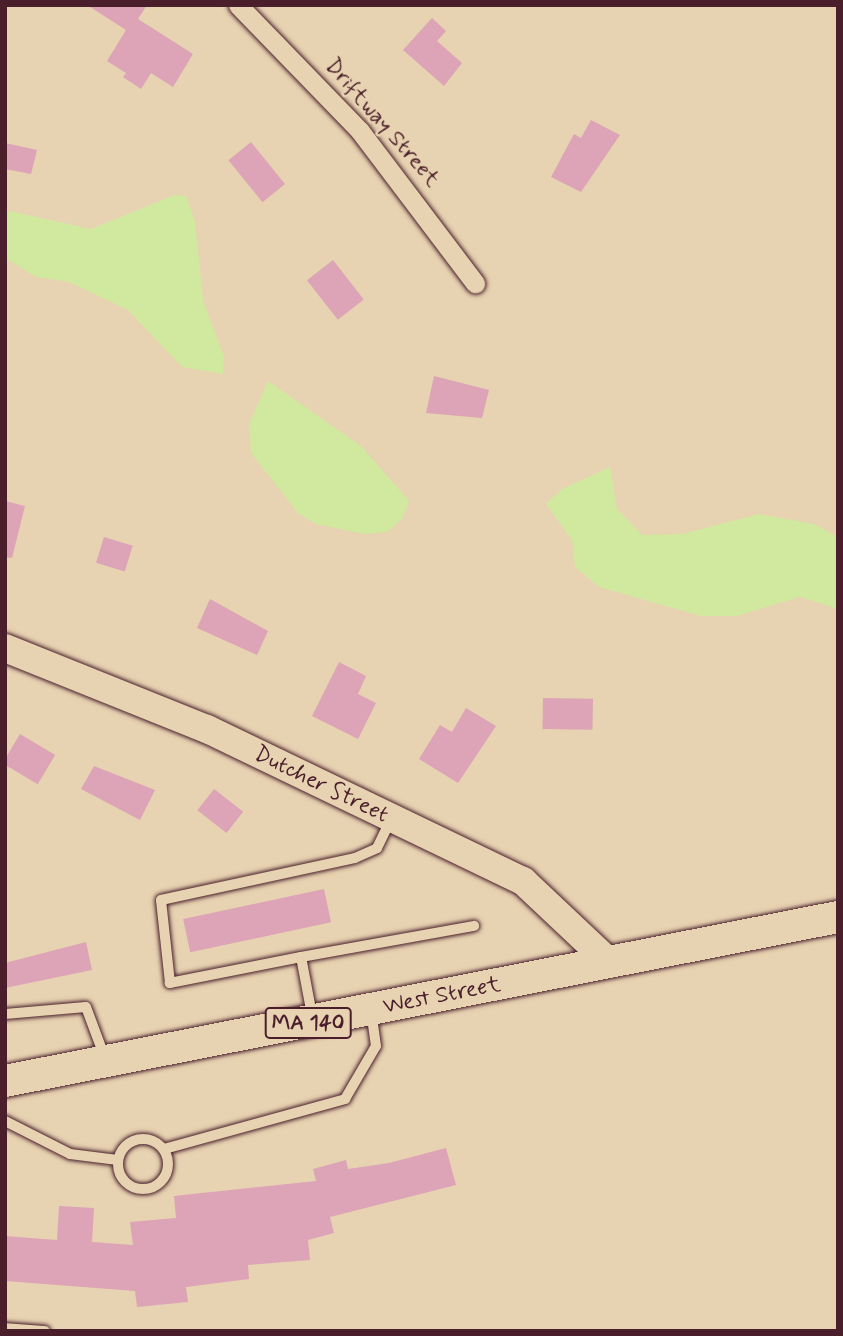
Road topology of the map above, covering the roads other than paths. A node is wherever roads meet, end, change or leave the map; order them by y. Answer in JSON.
{"nodes":[{"id":1,"x":239,"y":5,"type":"edge"},
{"id":2,"x":475,"y":283,"type":"dead end"},
{"id":3,"x":5,"y":648,"type":"edge"},
{"id":4,"x":391,"y":819,"type":"junction"},
{"id":5,"x":838,"y":917,"type":"edge"},
{"id":6,"x":474,"y":926,"type":"dead end"},
{"id":7,"x":300,"y":957,"type":"junction"},
{"id":8,"x":610,"y":963,"type":"junction"},
{"id":9,"x":371,"y":1011,"type":"junction"},
{"id":10,"x":5,"y":1014,"type":"edge"},
{"id":11,"x":313,"y":1022,"type":"junction"},
{"id":12,"x":106,"y":1062,"type":"junction"},
{"id":13,"x":5,"y":1082,"type":"edge"},
{"id":14,"x":5,"y":1121,"type":"edge"},
{"id":15,"x":164,"y":1149,"type":"junction"},
{"id":16,"x":118,"y":1160,"type":"junction"},
{"id":17,"x":5,"y":1328,"type":"edge"},
{"id":18,"x":45,"y":1331,"type":"edge"}],
"edges":[{"from":1,"to":2,"type":"street","name":"Driftway Street"},
{"from":3,"to":4,"type":"street","name":"Dutcher Street"},
{"from":4,"to":7,"type":"lane"},
{"from":4,"to":8,"type":"street","name":"Dutcher Street"},
{"from":5,"to":8,"type":"main road","name":"West Street","number":"MA 140"},
{"from":6,"to":7,"type":"lane"},
{"from":7,"to":11,"type":"lane"},
{"from":8,"to":9,"type":"main road","name":"West Street","number":"MA 140"},
{"from":9,"to":11,"type":"main road","name":"West Street","number":"MA 140"},
{"from":9,"to":15,"type":"lane"},
{"from":10,"to":12,"type":"lane"},
{"from":11,"to":12,"type":"main road","name":"West Street","number":"MA 140"},
{"from":12,"to":13,"type":"main road","name":"West Street","number":"MA 140"},
{"from":14,"to":16,"type":"lane"},
{"from":15,"to":16,"type":"lane"},
{"from":15,"to":16,"type":"lane"},
{"from":17,"to":18,"type":"lane"}]}
